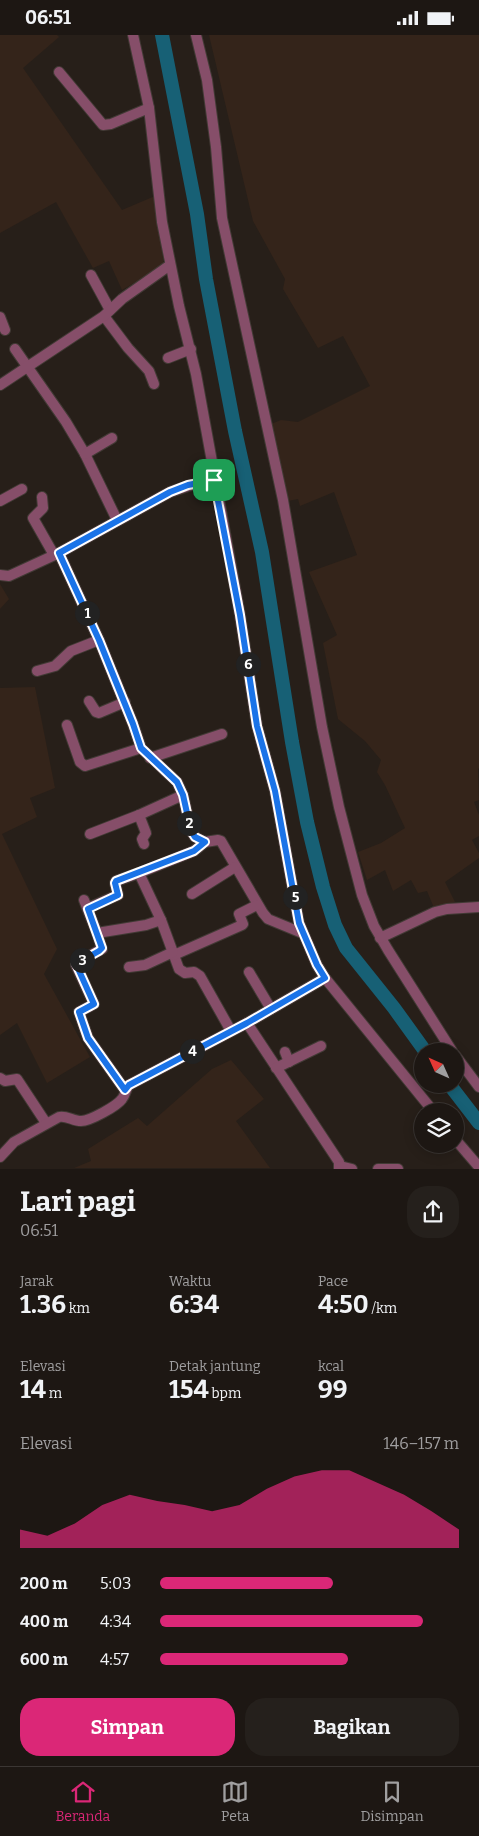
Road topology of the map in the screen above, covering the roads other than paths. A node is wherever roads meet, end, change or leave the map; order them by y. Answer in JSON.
{"nodes":[{"id":1,"x":133,"y":35,"type":"edge"},
{"id":2,"x":196,"y":35,"type":"edge"},
{"id":3,"x":59,"y":72,"type":"dead end"},
{"id":4,"x":149,"y":108,"type":"junction"},
{"id":5,"x":170,"y":265,"type":"junction"},
{"id":6,"x":91,"y":275,"type":"dead end"},
{"id":7,"x":107,"y":313,"type":"junction"},
{"id":8,"x":0,"y":317,"type":"edge"},
{"id":9,"x":5,"y":330,"type":"dead end"},
{"id":10,"x":15,"y":349,"type":"dead end"},
{"id":11,"x":191,"y":349,"type":"junction"},
{"id":12,"x":168,"y":359,"type":"dead end"},
{"id":13,"x":29,"y":367,"type":"junction"},
{"id":14,"x":154,"y":384,"type":"dead end"},
{"id":15,"x":0,"y":385,"type":"edge"},
{"id":16,"x":112,"y":438,"type":"dead end"},
{"id":17,"x":85,"y":454,"type":"junction"},
{"id":18,"x":214,"y":480,"type":"junction"},
{"id":19,"x":22,"y":489,"type":"dead end"},
{"id":20,"x":42,"y":497,"type":"dead end"},
{"id":21,"x":0,"y":501,"type":"edge"},
{"id":22,"x":117,"y":520,"type":"junction"},
{"id":23,"x":57,"y":554,"type":"junction"},
{"id":24,"x":0,"y":575,"type":"edge"},
{"id":25,"x":99,"y":640,"type":"junction"},
{"id":26,"x":37,"y":671,"type":"dead end"},
{"id":27,"x":89,"y":701,"type":"dead end"},
{"id":28,"x":125,"y":702,"type":"junction"},
{"id":29,"x":67,"y":725,"type":"dead end"},
{"id":30,"x":222,"y":734,"type":"dead end"},
{"id":31,"x":141,"y":748,"type":"junction"},
{"id":32,"x":150,"y":758,"type":"junction"},
{"id":33,"x":183,"y":795,"type":"junction"},
{"id":34,"x":139,"y":815,"type":"junction"},
{"id":35,"x":90,"y":834,"type":"dead end"},
{"id":36,"x":205,"y":842,"type":"junction"},
{"id":37,"x":144,"y":844,"type":"dead end"},
{"id":38,"x":235,"y":867,"type":"junction"},
{"id":39,"x":140,"y":873,"type":"junction"},
{"id":40,"x":192,"y":894,"type":"dead end"},
{"id":41,"x":257,"y":905,"type":"junction"},
{"id":42,"x":479,"y":907,"type":"edge"},
{"id":43,"x":161,"y":920,"type":"junction"},
{"id":44,"x":97,"y":933,"type":"junction"},
{"id":45,"x":302,"y":933,"type":"junction"},
{"id":46,"x":380,"y":938,"type":"junction"},
{"id":47,"x":173,"y":953,"type":"junction"},
{"id":48,"x":129,"y":967,"type":"dead end"},
{"id":49,"x":249,"y":972,"type":"dead end"},
{"id":50,"x":325,"y":978,"type":"junction"},
{"id":51,"x":270,"y":1009,"type":"junction"},
{"id":52,"x":247,"y":1023,"type":"junction"},
{"id":53,"x":231,"y":1031,"type":"junction"},
{"id":54,"x":447,"y":1043,"type":"edge"},
{"id":55,"x":321,"y":1046,"type":"dead end"},
{"id":56,"x":464,"y":1067,"type":"edge"},
{"id":57,"x":276,"y":1068,"type":"junction"},
{"id":58,"x":0,"y":1078,"type":"edge"},
{"id":59,"x":479,"y":1087,"type":"edge"},
{"id":60,"x":125,"y":1090,"type":"junction"},
{"id":61,"x":427,"y":1103,"type":"edge"},
{"id":62,"x":46,"y":1123,"type":"junction"},
{"id":63,"x":464,"y":1150,"type":"edge"},
{"id":64,"x":0,"y":1157,"type":"edge"},
{"id":65,"x":340,"y":1167,"type":"edge"},
{"id":66,"x":479,"y":1167,"type":"edge"},
{"id":67,"x":352,"y":1169,"type":"edge"},
{"id":68,"x":378,"y":1169,"type":"edge"},
{"id":69,"x":398,"y":1169,"type":"edge"}],
"edges":[{"from":1,"to":4,"type":"street"},
{"from":2,"to":46,"type":"street"},
{"from":3,"to":4,"type":"street"},
{"from":4,"to":5,"type":"street"},
{"from":5,"to":7,"type":"street"},
{"from":5,"to":11,"type":"street"},
{"from":6,"to":7,"type":"street"},
{"from":7,"to":13,"type":"street"},
{"from":7,"to":14,"type":"street"},
{"from":8,"to":9,"type":"street"},
{"from":10,"to":13,"type":"street"},
{"from":11,"to":12,"type":"street"},
{"from":11,"to":18,"type":"street"},
{"from":13,"to":15,"type":"street"},
{"from":13,"to":17,"type":"street"},
{"from":16,"to":17,"type":"street"},
{"from":17,"to":22,"type":"street"},
{"from":18,"to":22,"type":"street"},
{"from":18,"to":45,"type":"street"},
{"from":19,"to":21,"type":"street"},
{"from":20,"to":23,"type":"street"},
{"from":22,"to":23,"type":"street"},
{"from":23,"to":24,"type":"street"},
{"from":23,"to":25,"type":"street"},
{"from":25,"to":26,"type":"street"},
{"from":25,"to":28,"type":"street"},
{"from":27,"to":28,"type":"street"},
{"from":28,"to":31,"type":"street"},
{"from":29,"to":31,"type":"street"},
{"from":30,"to":32,"type":"street"},
{"from":31,"to":32,"type":"street"},
{"from":32,"to":33,"type":"street"},
{"from":33,"to":34,"type":"street"},
{"from":33,"to":36,"type":"street"},
{"from":34,"to":35,"type":"street"},
{"from":34,"to":37,"type":"street"},
{"from":36,"to":38,"type":"street"},
{"from":36,"to":39,"type":"street"},
{"from":38,"to":40,"type":"street"},
{"from":38,"to":41,"type":"street"},
{"from":39,"to":43,"type":"street"},
{"from":39,"to":44,"type":"street"},
{"from":41,"to":45,"type":"street"},
{"from":41,"to":47,"type":"street"},
{"from":42,"to":46,"type":"street"},
{"from":43,"to":44,"type":"street"},
{"from":43,"to":47,"type":"street"},
{"from":44,"to":60,"type":"street"},
{"from":45,"to":50,"type":"street"},
{"from":46,"to":54,"type":"street"},
{"from":47,"to":48,"type":"street"},
{"from":47,"to":53,"type":"street"},
{"from":49,"to":51,"type":"street"},
{"from":50,"to":51,"type":"street"},
{"from":50,"to":61,"type":"street"},
{"from":51,"to":52,"type":"street"},
{"from":52,"to":53,"type":"street"},
{"from":52,"to":57,"type":"street"},
{"from":53,"to":60,"type":"street"},
{"from":55,"to":57,"type":"street"},
{"from":56,"to":59,"type":"street"},
{"from":57,"to":65,"type":"street"},
{"from":58,"to":62,"type":"street"},
{"from":60,"to":62,"type":"street"},
{"from":62,"to":64,"type":"street"},
{"from":63,"to":66,"type":"street"},
{"from":65,"to":67,"type":"street"},
{"from":68,"to":69,"type":"street"}]}
